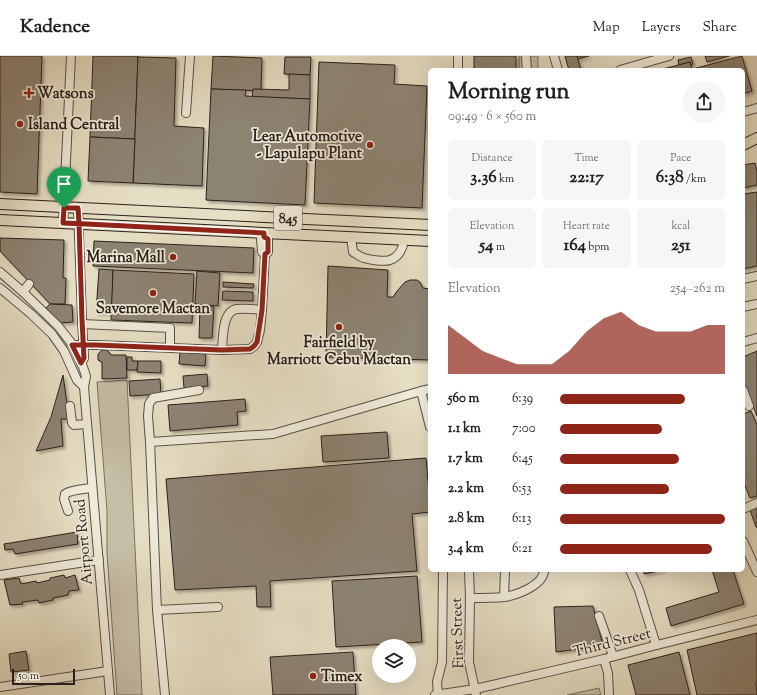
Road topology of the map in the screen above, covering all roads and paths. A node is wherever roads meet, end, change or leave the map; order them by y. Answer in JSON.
{"nodes":[{"id":1,"x":71,"y":56,"type":"edge"},
{"id":2,"x":190,"y":56,"type":"edge"},
{"id":3,"x":458,"y":56,"type":"edge"},
{"id":4,"x":526,"y":56,"type":"edge"},
{"id":5,"x":554,"y":56,"type":"edge"},
{"id":6,"x":669,"y":56,"type":"edge"},
{"id":7,"x":458,"y":68,"type":"edge"},
{"id":8,"x":526,"y":68,"type":"edge"},
{"id":9,"x":557,"y":68,"type":"edge"},
{"id":10,"x":627,"y":68,"type":"edge"},
{"id":11,"x":757,"y":108,"type":"edge"},
{"id":12,"x":745,"y":111,"type":"edge"},
{"id":13,"x":186,"y":112,"type":"dead end"},
{"id":14,"x":757,"y":138,"type":"edge"},
{"id":15,"x":745,"y":144,"type":"edge"},
{"id":16,"x":0,"y":204,"type":"edge"},
{"id":17,"x":64,"y":208,"type":"junction"},
{"id":18,"x":78,"y":208,"type":"junction"},
{"id":19,"x":0,"y":220,"type":"edge"},
{"id":20,"x":63,"y":223,"type":"junction"},
{"id":21,"x":79,"y":224,"type":"junction"},
{"id":22,"x":428,"y":225,"type":"edge"},
{"id":23,"x":264,"y":235,"type":"junction"},
{"id":24,"x":350,"y":237,"type":"junction"},
{"id":25,"x":404,"y":240,"type":"junction"},
{"id":26,"x":428,"y":241,"type":"edge"},
{"id":27,"x":0,"y":272,"type":"edge"},
{"id":28,"x":757,"y":276,"type":"edge"},
{"id":29,"x":745,"y":279,"type":"edge"},
{"id":30,"x":29,"y":284,"type":"dead end"},
{"id":31,"x":0,"y":288,"type":"edge"},
{"id":32,"x":23,"y":292,"type":"junction"},
{"id":33,"x":757,"y":304,"type":"edge"},
{"id":34,"x":745,"y":307,"type":"edge"},
{"id":35,"x":262,"y":310,"type":"junction"},
{"id":36,"x":82,"y":324,"type":"junction"},
{"id":37,"x":757,"y":338,"type":"edge"},
{"id":38,"x":745,"y":341,"type":"edge"},
{"id":39,"x":84,"y":344,"type":"junction"},
{"id":40,"x":72,"y":345,"type":"junction"},
{"id":41,"x":170,"y":347,"type":"junction"},
{"id":42,"x":222,"y":350,"type":"junction"},
{"id":43,"x":81,"y":363,"type":"junction"},
{"id":44,"x":84,"y":387,"type":"junction"},
{"id":45,"x":428,"y":389,"type":"edge"},
{"id":46,"x":199,"y":390,"type":"dead end"},
{"id":47,"x":421,"y":391,"type":"junction"},
{"id":48,"x":745,"y":395,"type":"edge"},
{"id":49,"x":70,"y":406,"type":"dead end"},
{"id":50,"x":749,"y":406,"type":"dead end"},
{"id":51,"x":428,"y":419,"type":"edge"},
{"id":52,"x":87,"y":424,"type":"junction"},
{"id":53,"x":150,"y":442,"type":"junction"},
{"id":54,"x":92,"y":488,"type":"junction"},
{"id":55,"x":757,"y":503,"type":"edge"},
{"id":56,"x":745,"y":508,"type":"edge"},
{"id":57,"x":68,"y":511,"type":"dead end"},
{"id":58,"x":745,"y":545,"type":"edge"},
{"id":59,"x":99,"y":560,"type":"junction"},
{"id":60,"x":443,"y":572,"type":"edge"},
{"id":61,"x":469,"y":572,"type":"edge"},
{"id":62,"x":505,"y":572,"type":"edge"},
{"id":63,"x":544,"y":572,"type":"edge"},
{"id":64,"x":631,"y":572,"type":"edge"},
{"id":65,"x":757,"y":572,"type":"edge"},
{"id":66,"x":0,"y":575,"type":"edge"},
{"id":67,"x":504,"y":597,"type":"junction"},
{"id":68,"x":470,"y":598,"type":"junction"},
{"id":69,"x":218,"y":607,"type":"dead end"},
{"id":70,"x":157,"y":610,"type":"junction"},
{"id":71,"x":599,"y":616,"type":"dead end"},
{"id":72,"x":757,"y":620,"type":"edge"},
{"id":73,"x":656,"y":645,"type":"junction"},
{"id":74,"x":613,"y":656,"type":"junction"},
{"id":75,"x":604,"y":659,"type":"junction"},
{"id":76,"x":108,"y":670,"type":"junction"},
{"id":77,"x":0,"y":687,"type":"edge"},
{"id":78,"x":475,"y":692,"type":"edge"},
{"id":79,"x":110,"y":695,"type":"edge"},
{"id":80,"x":165,"y":695,"type":"edge"},
{"id":81,"x":437,"y":695,"type":"edge"},
{"id":82,"x":609,"y":695,"type":"edge"}],
"edges":[{"from":1,"to":17,"type":"street"},
{"from":2,"to":13,"type":"street"},
{"from":3,"to":7,"type":"street"},
{"from":4,"to":8,"type":"street"},
{"from":5,"to":9,"type":"street"},
{"from":6,"to":10,"type":"street"},
{"from":11,"to":12,"type":"street"},
{"from":14,"to":15,"type":"main road"},
{"from":16,"to":17,"type":"main road","number":"845"},
{"from":17,"to":18,"type":"main road","number":"845"},
{"from":17,"to":20,"type":"street"},
{"from":18,"to":21,"type":"street"},
{"from":18,"to":22,"type":"main road","number":"845"},
{"from":19,"to":20,"type":"main road","number":"845"},
{"from":20,"to":21,"type":"main road","number":"845"},
{"from":21,"to":23,"type":"main road","number":"845"},
{"from":21,"to":36,"type":"street"},
{"from":23,"to":24,"type":"main road","number":"845"},
{"from":23,"to":35,"type":"street"},
{"from":24,"to":25,"type":"main road","number":"845"},
{"from":24,"to":25,"type":"street"},
{"from":25,"to":26,"type":"main road","number":"845"},
{"from":27,"to":32,"type":"street","name":"Airport Road"},
{"from":28,"to":29,"type":"street"},
{"from":30,"to":32,"type":"street"},
{"from":31,"to":44,"type":"street","name":"Airport Road"},
{"from":32,"to":40,"type":"street","name":"Airport Road"},
{"from":33,"to":34,"type":"street"},
{"from":35,"to":42,"type":"street"},
{"from":35,"to":42,"type":"street"},
{"from":36,"to":39,"type":"street"},
{"from":36,"to":41,"type":"street"},
{"from":37,"to":38,"type":"street"},
{"from":39,"to":40,"type":"street"},
{"from":39,"to":41,"type":"street"},
{"from":39,"to":43,"type":"street"},
{"from":40,"to":43,"type":"street","name":"Airport Road"},
{"from":41,"to":42,"type":"street"},
{"from":43,"to":44,"type":"street","name":"Airport Road"},
{"from":44,"to":52,"type":"street","name":"Airport Road"},
{"from":45,"to":47,"type":"street"},
{"from":46,"to":53,"type":"street"},
{"from":47,"to":51,"type":"street"},
{"from":47,"to":53,"type":"street"},
{"from":48,"to":50,"type":"street"},
{"from":49,"to":52,"type":"street"},
{"from":52,"to":54,"type":"street","name":"Airport Road"},
{"from":53,"to":70,"type":"street"},
{"from":54,"to":57,"type":"street"},
{"from":54,"to":59,"type":"street","name":"Airport Road"},
{"from":55,"to":56,"type":"street"},
{"from":58,"to":65,"type":"street"},
{"from":59,"to":66,"type":"street"},
{"from":59,"to":76,"type":"street","name":"Airport Road"},
{"from":60,"to":81,"type":"street"},
{"from":61,"to":68,"type":"street","name":"First Street"},
{"from":62,"to":67,"type":"street"},
{"from":63,"to":67,"type":"street"},
{"from":64,"to":73,"type":"street"},
{"from":67,"to":68,"type":"street"},
{"from":68,"to":78,"type":"street","name":"First Street"},
{"from":69,"to":70,"type":"street"},
{"from":70,"to":80,"type":"street"},
{"from":71,"to":74,"type":"street"},
{"from":72,"to":73,"type":"street","name":"Third Street"},
{"from":73,"to":74,"type":"street","name":"Third Street"},
{"from":74,"to":75,"type":"street","name":"Third Street"},
{"from":75,"to":78,"type":"street","name":"Third Street"},
{"from":75,"to":82,"type":"street"},
{"from":76,"to":77,"type":"street"},
{"from":76,"to":79,"type":"street","name":"Airport Road"},
{"from":78,"to":81,"type":"street","name":"Third Street"}]}
